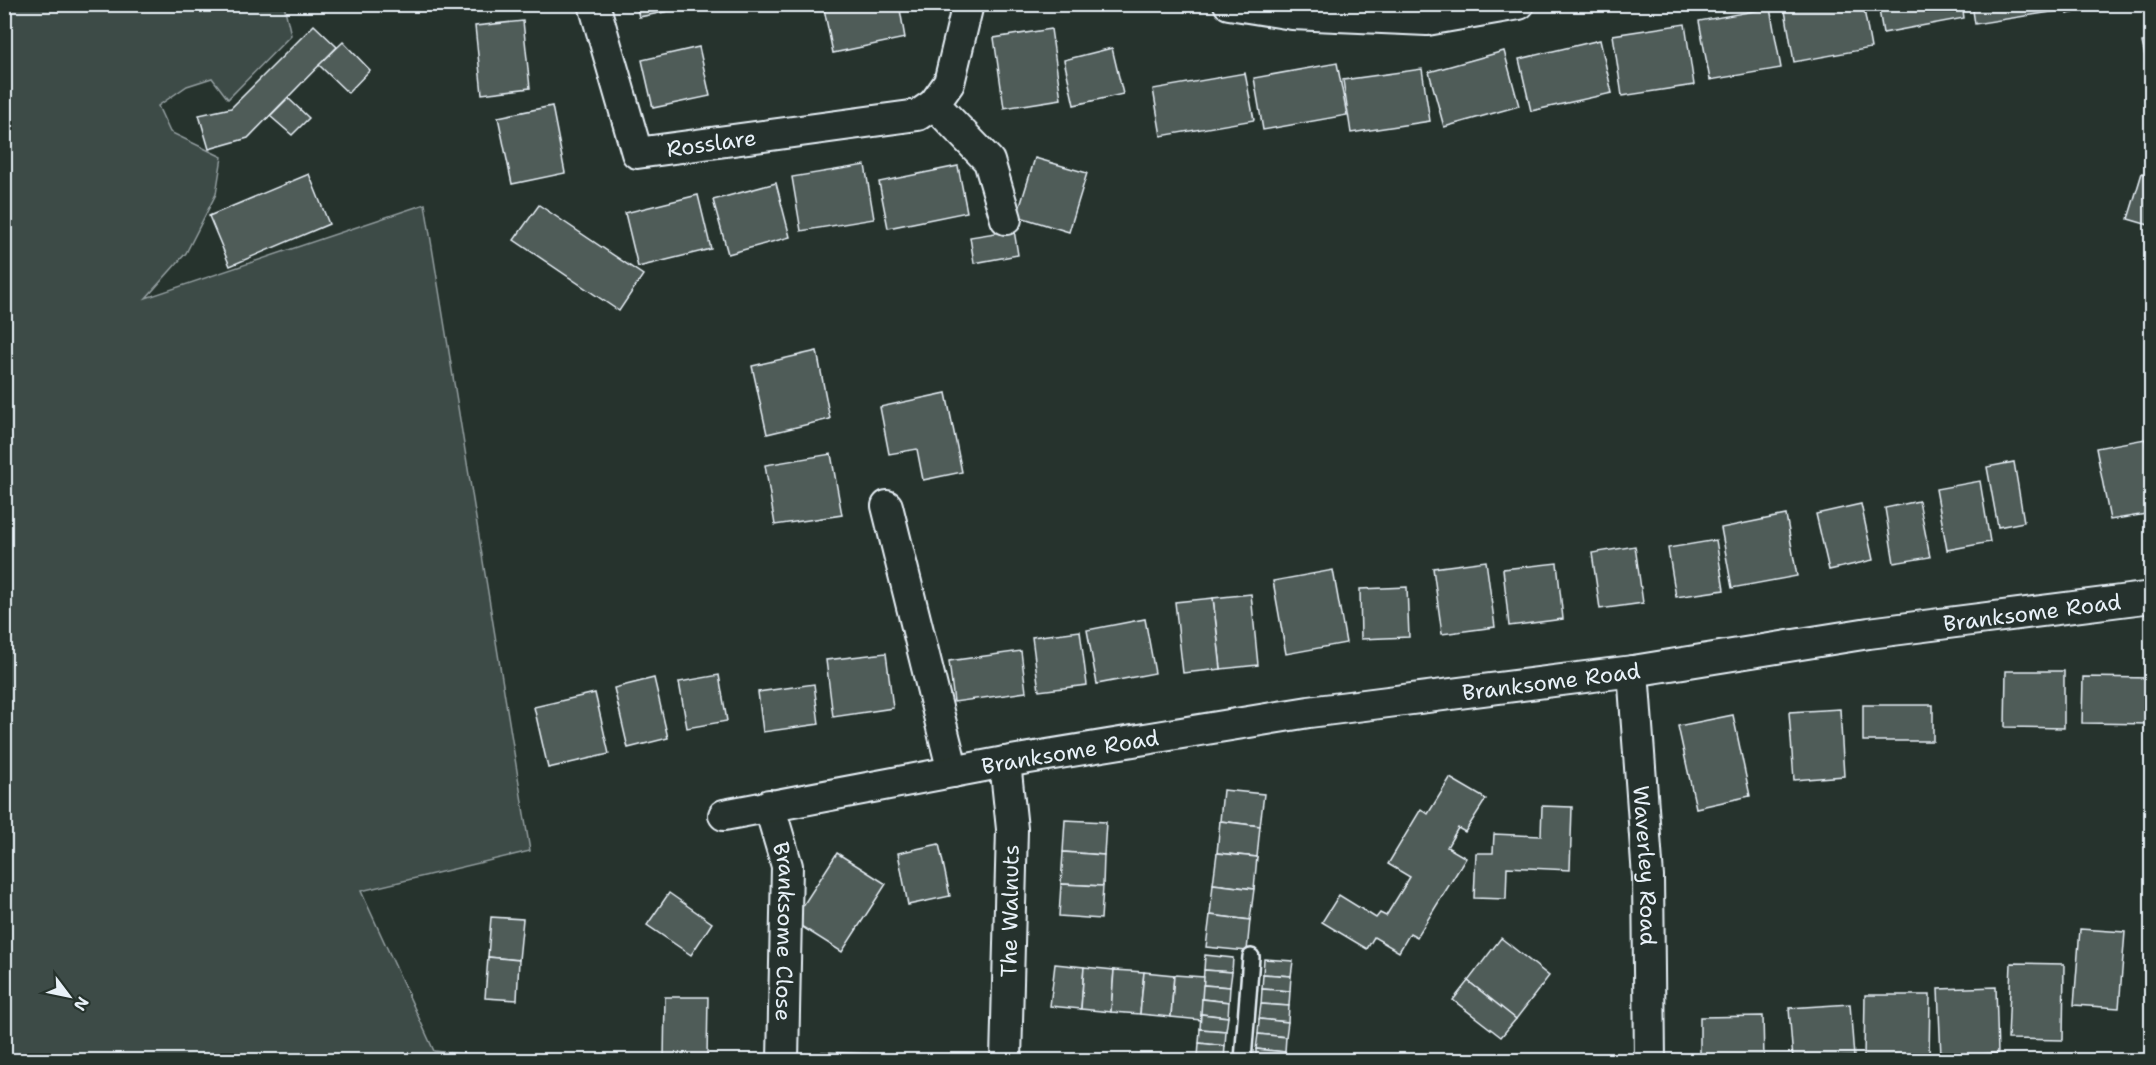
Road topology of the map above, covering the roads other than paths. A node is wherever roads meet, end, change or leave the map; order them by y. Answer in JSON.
{"nodes":[{"id":1,"x":594,"y":4,"type":"edge"},
{"id":2,"x":968,"y":4,"type":"edge"},
{"id":3,"x":1229,"y":4,"type":"edge"},
{"id":4,"x":1519,"y":4,"type":"edge"},
{"id":5,"x":934,"y":104,"type":"junction"},
{"id":6,"x":1006,"y":219,"type":"dead end"},
{"id":7,"x":887,"y":506,"type":"dead end"},
{"id":8,"x":2151,"y":597,"type":"edge"},
{"id":9,"x":1633,"y":671,"type":"junction"},
{"id":10,"x":1005,"y":762,"type":"junction"},
{"id":11,"x":953,"y":772,"type":"junction"},
{"id":12,"x":769,"y":805,"type":"junction"},
{"id":13,"x":724,"y":815,"type":"dead end"},
{"id":14,"x":1251,"y":957,"type":"dead end"},
{"id":15,"x":783,"y":1060,"type":"edge"},
{"id":16,"x":1006,"y":1060,"type":"edge"},
{"id":17,"x":1243,"y":1060,"type":"edge"},
{"id":18,"x":1650,"y":1060,"type":"edge"}],
"edges":[{"from":1,"to":5,"type":"street","name":"Rosslare"},
{"from":2,"to":5,"type":"street"},
{"from":3,"to":4,"type":"street"},
{"from":5,"to":6,"type":"street"},
{"from":7,"to":11,"type":"street","name":"Branksome Road"},
{"from":8,"to":9,"type":"street","name":"Branksome Road"},
{"from":9,"to":10,"type":"street","name":"Branksome Road"},
{"from":9,"to":18,"type":"street","name":"Waverley Road"},
{"from":10,"to":11,"type":"street","name":"Branksome Road"},
{"from":10,"to":16,"type":"street","name":"The Walnuts"},
{"from":11,"to":12,"type":"street","name":"Branksome Road"},
{"from":12,"to":13,"type":"street","name":"Branksome Road"},
{"from":12,"to":15,"type":"street","name":"Branksome Close"},
{"from":14,"to":17,"type":"lane"}]}
